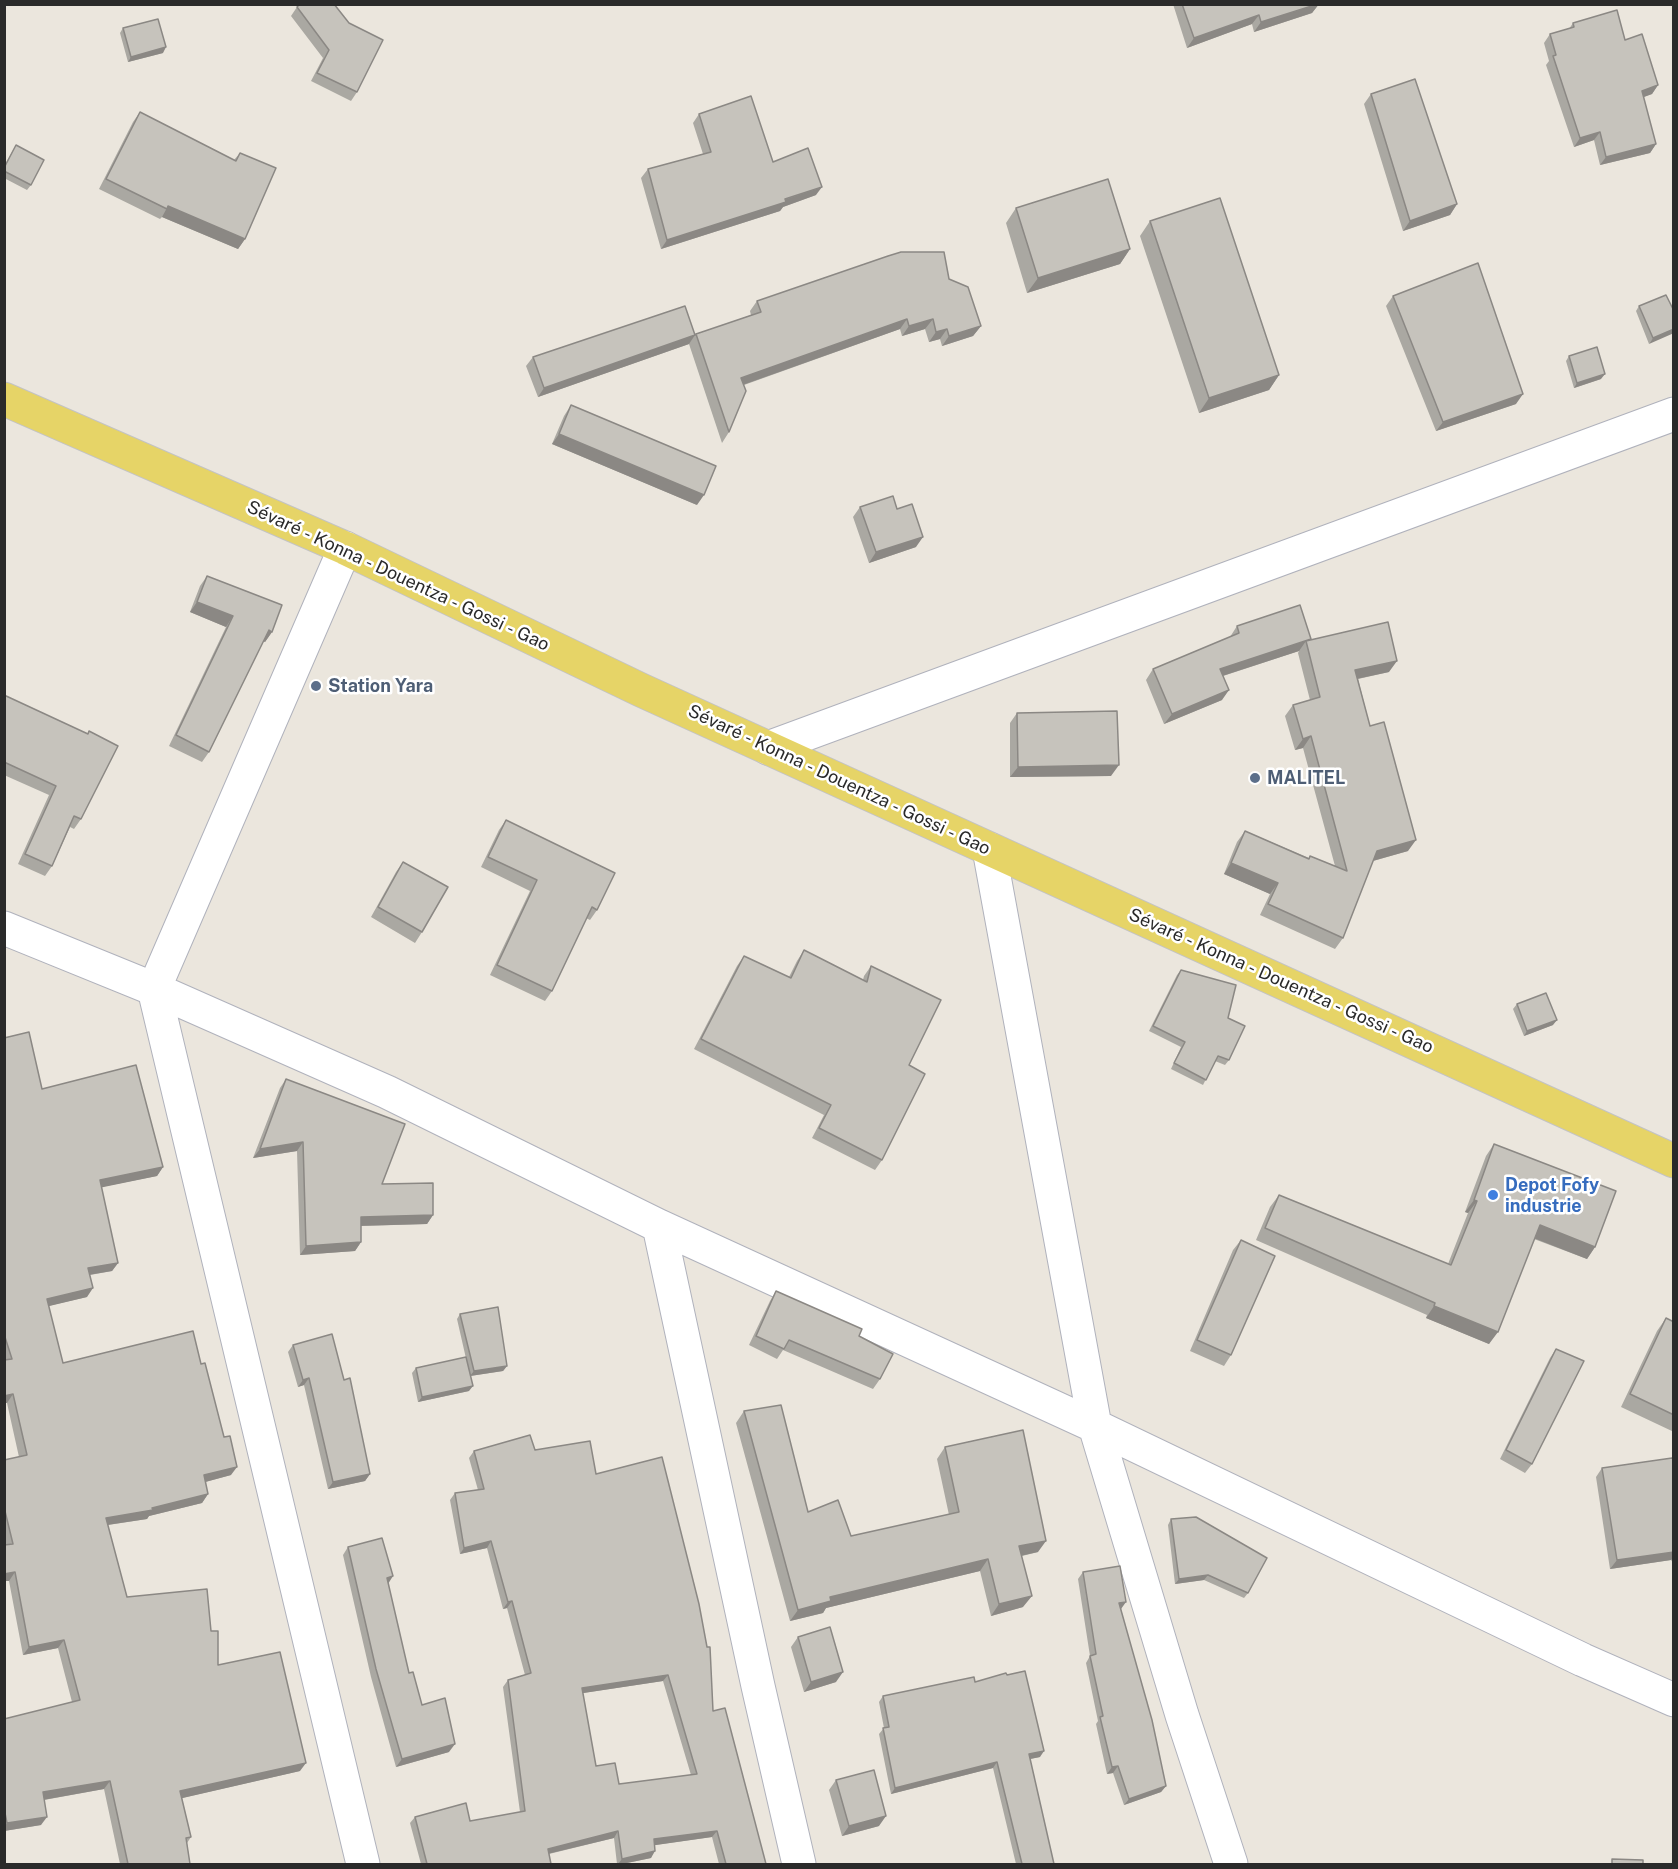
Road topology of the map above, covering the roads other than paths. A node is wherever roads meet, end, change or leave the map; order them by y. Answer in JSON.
{"nodes":[{"id":1,"x":4,"y":399,"type":"edge"},
{"id":2,"x":1674,"y":414,"type":"edge"},
{"id":3,"x":345,"y":548,"type":"junction"},
{"id":4,"x":768,"y":748,"type":"junction"},
{"id":5,"x":989,"y":849,"type":"junction"},
{"id":6,"x":4,"y":928,"type":"edge"},
{"id":7,"x":154,"y":989,"type":"junction"},
{"id":8,"x":1674,"y":1161,"type":"edge"},
{"id":9,"x":659,"y":1226,"type":"junction"},
{"id":10,"x":1095,"y":1426,"type":"junction"},
{"id":11,"x":1674,"y":1700,"type":"edge"},
{"id":12,"x":363,"y":1864,"type":"edge"},
{"id":13,"x":799,"y":1864,"type":"edge"},
{"id":14,"x":1231,"y":1864,"type":"edge"}],
"edges":[{"from":1,"to":3,"type":"main road","name":"Sévaré - Konna - Douentza - Gossi - Gao"},
{"from":2,"to":4,"type":"street"},
{"from":3,"to":4,"type":"main road","name":"Sévaré - Konna - Douentza - Gossi - Gao"},
{"from":3,"to":7,"type":"street"},
{"from":4,"to":5,"type":"main road","name":"Sévaré - Konna - Douentza - Gossi - Gao"},
{"from":5,"to":8,"type":"main road","name":"Sévaré - Konna - Douentza - Gossi - Gao"},
{"from":5,"to":10,"type":"street"},
{"from":6,"to":7,"type":"street"},
{"from":7,"to":9,"type":"street"},
{"from":7,"to":12,"type":"street"},
{"from":9,"to":10,"type":"street"},
{"from":9,"to":13,"type":"street"},
{"from":10,"to":11,"type":"street"},
{"from":10,"to":14,"type":"street"}]}
